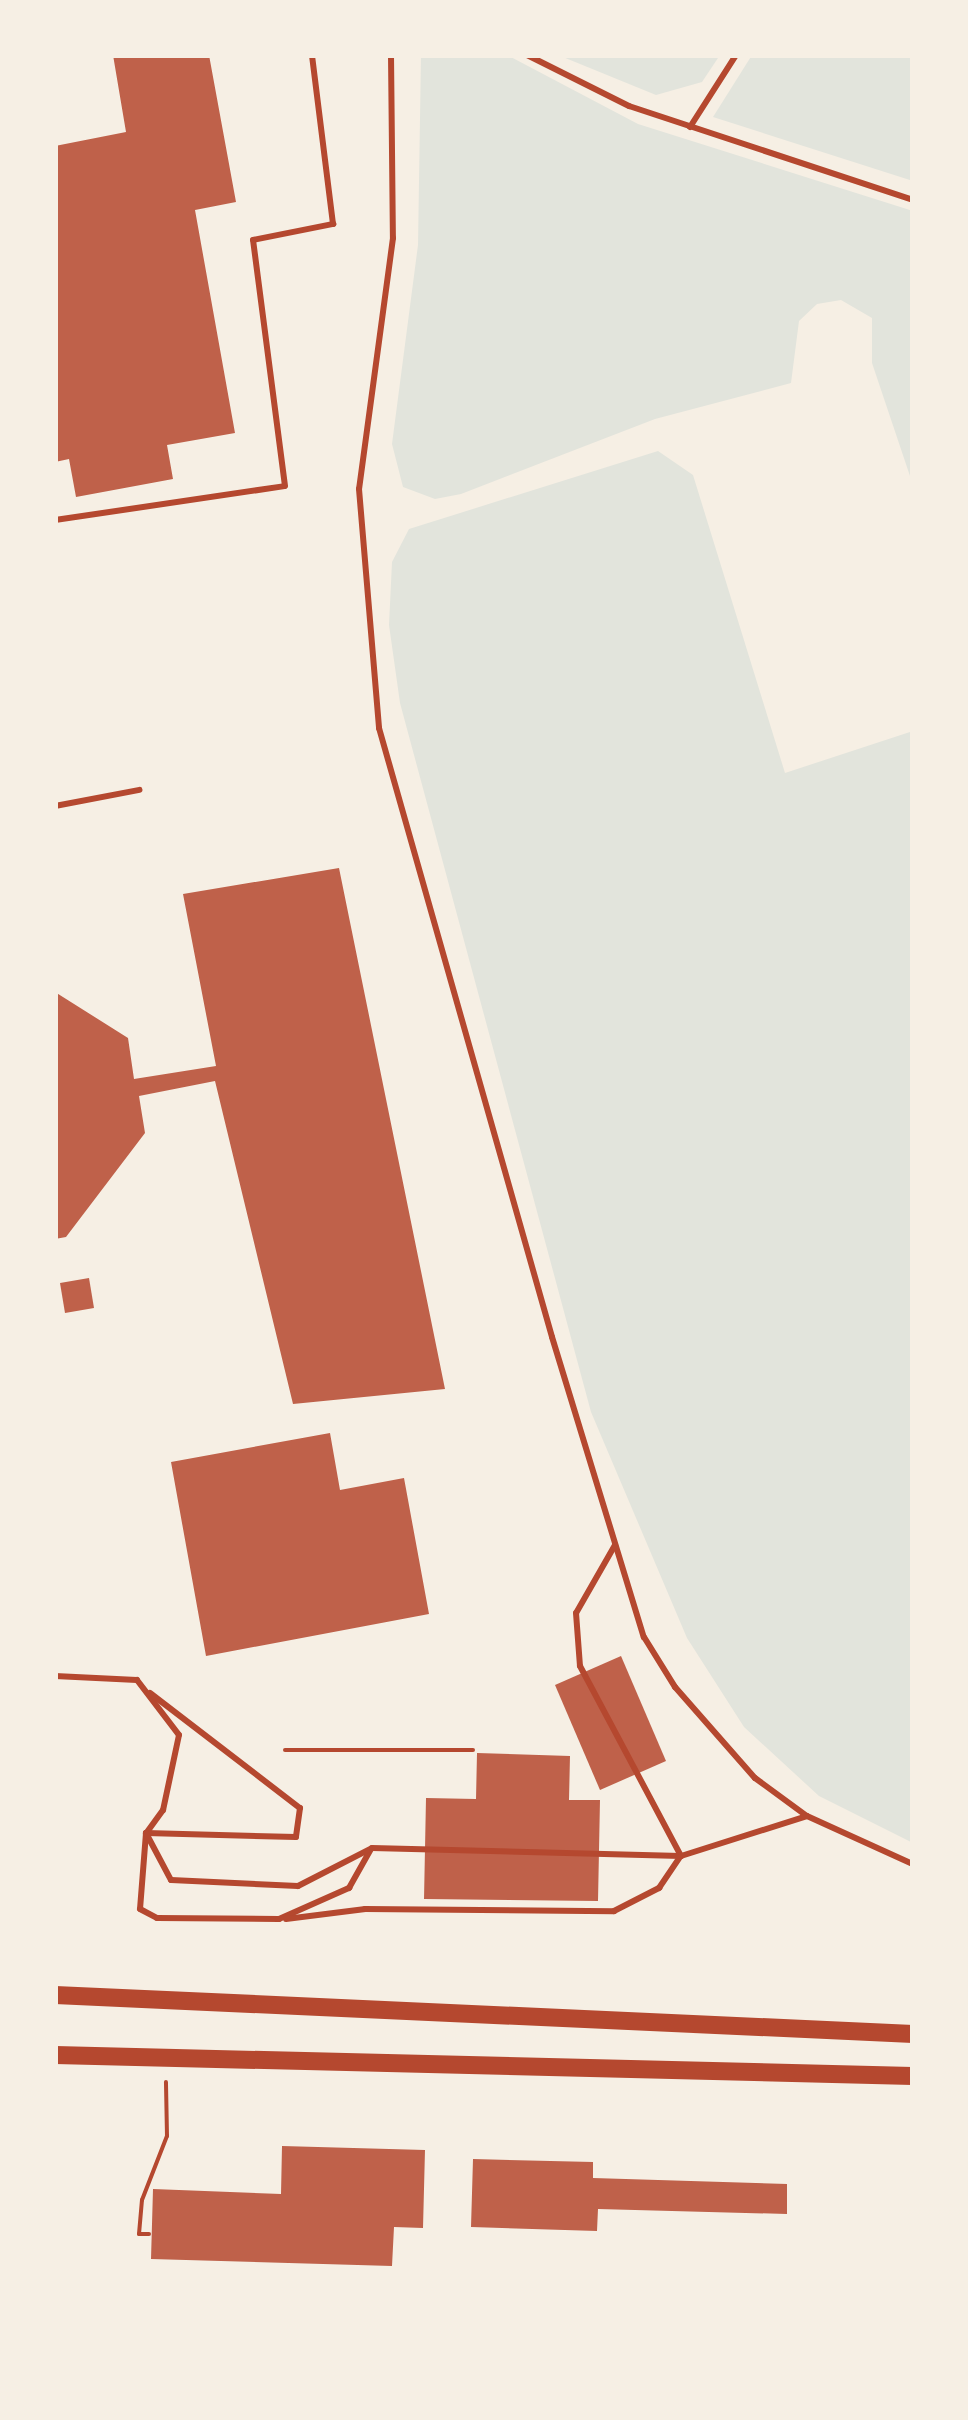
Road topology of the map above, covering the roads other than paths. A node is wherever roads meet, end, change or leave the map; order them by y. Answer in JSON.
{"nodes":[{"id":1,"x":312,"y":55,"type":"edge"},
{"id":2,"x":391,"y":55,"type":"edge"},
{"id":3,"x":527,"y":55,"type":"edge"},
{"id":4,"x":736,"y":55,"type":"edge"},
{"id":5,"x":690,"y":127,"type":"junction"},
{"id":6,"x":913,"y":200,"type":"edge"},
{"id":7,"x":55,"y":520,"type":"edge"},
{"id":8,"x":139,"y":790,"type":"dead end"},
{"id":9,"x":55,"y":806,"type":"edge"},
{"id":10,"x":616,"y":1544,"type":"junction"},
{"id":11,"x":55,"y":1676,"type":"edge"},
{"id":12,"x":150,"y":1692,"type":"junction"},
{"id":13,"x":808,"y":1816,"type":"junction"},
{"id":14,"x":146,"y":1834,"type":"junction"},
{"id":15,"x":372,"y":1848,"type":"junction"},
{"id":16,"x":681,"y":1856,"type":"junction"},
{"id":17,"x":913,"y":1864,"type":"edge"},
{"id":18,"x":279,"y":1920,"type":"junction"},
{"id":19,"x":55,"y":1994,"type":"edge"},
{"id":20,"x":913,"y":2034,"type":"edge"},
{"id":21,"x":55,"y":2055,"type":"edge"},
{"id":22,"x":913,"y":2076,"type":"edge"}],
"edges":[{"from":1,"to":7,"type":"lane"},
{"from":2,"to":10,"type":"lane"},
{"from":3,"to":5,"type":"lane"},
{"from":4,"to":5,"type":"lane"},
{"from":5,"to":6,"type":"lane"},
{"from":8,"to":9,"type":"lane"},
{"from":10,"to":13,"type":"lane"},
{"from":10,"to":16,"type":"lane"},
{"from":11,"to":12,"type":"lane"},
{"from":12,"to":14,"type":"lane"},
{"from":12,"to":14,"type":"lane"},
{"from":13,"to":16,"type":"lane"},
{"from":13,"to":17,"type":"lane"},
{"from":14,"to":15,"type":"lane"},
{"from":14,"to":18,"type":"lane"},
{"from":15,"to":16,"type":"lane"},
{"from":15,"to":18,"type":"lane"},
{"from":16,"to":18,"type":"lane"},
{"from":19,"to":20,"type":"main road"},
{"from":21,"to":22,"type":"main road"}]}
